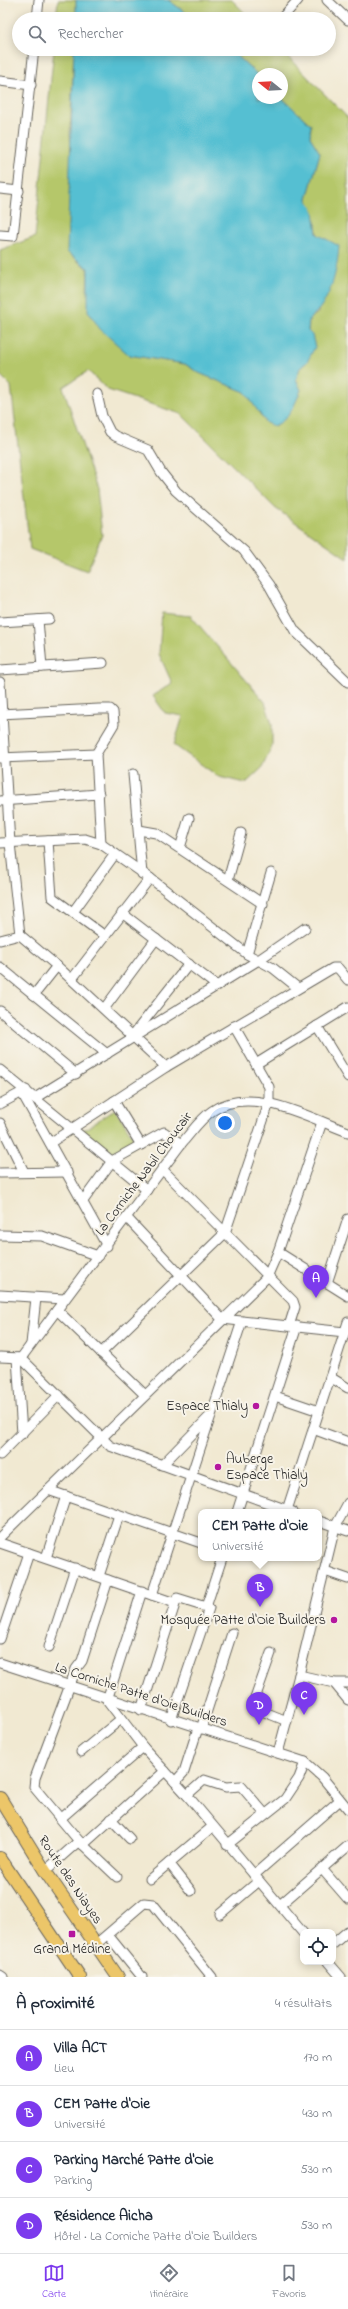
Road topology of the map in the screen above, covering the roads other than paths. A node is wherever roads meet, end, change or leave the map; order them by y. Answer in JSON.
{"nodes":[{"id":1,"x":39,"y":0,"type":"edge"},
{"id":2,"x":298,"y":0,"type":"edge"},
{"id":3,"x":327,"y":0,"type":"edge"},
{"id":4,"x":38,"y":12,"type":"edge"},
{"id":5,"x":287,"y":12,"type":"edge"},
{"id":6,"x":348,"y":20,"type":"edge"},
{"id":7,"x":33,"y":56,"type":"edge"},
{"id":8,"x":0,"y":81,"type":"edge"},
{"id":9,"x":31,"y":85,"type":"junction"},
{"id":10,"x":0,"y":189,"type":"edge"},
{"id":11,"x":19,"y":191,"type":"junction"},
{"id":12,"x":0,"y":235,"type":"edge"},
{"id":13,"x":97,"y":394,"type":"dead end"},
{"id":14,"x":49,"y":619,"type":"dead end"},
{"id":15,"x":38,"y":620,"type":"junction"},
{"id":16,"x":0,"y":622,"type":"edge"},
{"id":17,"x":103,"y":663,"type":"dead end"},
{"id":18,"x":42,"y":667,"type":"junction"},
{"id":19,"x":0,"y":670,"type":"edge"},
{"id":20,"x":0,"y":682,"type":"edge"},
{"id":21,"x":348,"y":682,"type":"edge"},
{"id":22,"x":1,"y":714,"type":"edge"},
{"id":23,"x":96,"y":754,"type":"junction"},
{"id":24,"x":2,"y":758,"type":"edge"},
{"id":25,"x":133,"y":774,"type":"dead end"},
{"id":26,"x":99,"y":794,"type":"junction"},
{"id":27,"x":4,"y":801,"type":"edge"},
{"id":28,"x":189,"y":818,"type":"dead end"},
{"id":29,"x":139,"y":830,"type":"junction"},
{"id":30,"x":241,"y":833,"type":"dead end"},
{"id":31,"x":48,"y":841,"type":"junction"},
{"id":32,"x":0,"y":843,"type":"edge"},
{"id":33,"x":10,"y":843,"type":"junction"},
{"id":34,"x":101,"y":844,"type":"junction"},
{"id":35,"x":180,"y":848,"type":"junction"},
{"id":36,"x":115,"y":854,"type":"junction"},
{"id":37,"x":270,"y":873,"type":"dead end"},
{"id":38,"x":146,"y":876,"type":"junction"},
{"id":39,"x":228,"y":880,"type":"junction"},
{"id":40,"x":263,"y":904,"type":"junction"},
{"id":41,"x":73,"y":912,"type":"junction"},
{"id":42,"x":122,"y":914,"type":"junction"},
{"id":43,"x":305,"y":928,"type":"dead end"},
{"id":44,"x":20,"y":935,"type":"junction"},
{"id":45,"x":105,"y":936,"type":"junction"},
{"id":46,"x":156,"y":939,"type":"junction"},
{"id":47,"x":0,"y":940,"type":"edge"},
{"id":48,"x":247,"y":954,"type":"junction"},
{"id":49,"x":257,"y":961,"type":"junction"},
{"id":50,"x":189,"y":964,"type":"junction"},
{"id":51,"x":57,"y":966,"type":"junction"},
{"id":52,"x":0,"y":967,"type":"edge"},
{"id":53,"x":72,"y":979,"type":"junction"},
{"id":54,"x":348,"y":980,"type":"edge"},
{"id":55,"x":217,"y":986,"type":"junction"},
{"id":56,"x":298,"y":988,"type":"junction"},
{"id":57,"x":34,"y":994,"type":"junction"},
{"id":58,"x":348,"y":1007,"type":"edge"},
{"id":59,"x":104,"y":1009,"type":"junction"},
{"id":60,"x":0,"y":1011,"type":"edge"},
{"id":61,"x":234,"y":1026,"type":"junction"},
{"id":62,"x":317,"y":1026,"type":"junction"},
{"id":63,"x":133,"y":1037,"type":"junction"},
{"id":64,"x":107,"y":1054,"type":"junction"},
{"id":65,"x":256,"y":1064,"type":"junction"},
{"id":66,"x":166,"y":1067,"type":"junction"},
{"id":67,"x":0,"y":1070,"type":"edge"},
{"id":68,"x":76,"y":1074,"type":"junction"},
{"id":69,"x":348,"y":1077,"type":"edge"},
{"id":70,"x":24,"y":1092,"type":"junction"},
{"id":71,"x":35,"y":1098,"type":"junction"},
{"id":72,"x":114,"y":1101,"type":"junction"},
{"id":73,"x":270,"y":1103,"type":"junction"},
{"id":74,"x":0,"y":1104,"type":"edge"},
{"id":75,"x":322,"y":1122,"type":"junction"},
{"id":76,"x":0,"y":1123,"type":"edge"},
{"id":77,"x":72,"y":1128,"type":"junction"},
{"id":78,"x":348,"y":1132,"type":"edge"},
{"id":79,"x":50,"y":1143,"type":"junction"},
{"id":80,"x":181,"y":1144,"type":"junction"},
{"id":81,"x":141,"y":1145,"type":"junction"},
{"id":82,"x":112,"y":1161,"type":"junction"},
{"id":83,"x":162,"y":1169,"type":"junction"},
{"id":84,"x":0,"y":1172,"type":"edge"},
{"id":85,"x":24,"y":1172,"type":"junction"},
{"id":86,"x":67,"y":1172,"type":"junction"},
{"id":87,"x":147,"y":1190,"type":"junction"},
{"id":88,"x":83,"y":1201,"type":"junction"},
{"id":89,"x":127,"y":1218,"type":"junction"},
{"id":90,"x":348,"y":1219,"type":"edge"},
{"id":91,"x":225,"y":1233,"type":"junction"},
{"id":92,"x":0,"y":1235,"type":"edge"},
{"id":93,"x":107,"y":1246,"type":"junction"},
{"id":94,"x":278,"y":1252,"type":"junction"},
{"id":95,"x":98,"y":1256,"type":"junction"},
{"id":96,"x":182,"y":1275,"type":"junction"},
{"id":97,"x":268,"y":1277,"type":"junction"},
{"id":98,"x":327,"y":1283,"type":"junction"},
{"id":99,"x":0,"y":1295,"type":"edge"},
{"id":100,"x":348,"y":1296,"type":"edge"},
{"id":101,"x":36,"y":1298,"type":"junction"},
{"id":102,"x":64,"y":1299,"type":"junction"},
{"id":103,"x":57,"y":1310,"type":"junction"},
{"id":104,"x":222,"y":1319,"type":"junction"},
{"id":105,"x":242,"y":1321,"type":"junction"},
{"id":106,"x":348,"y":1322,"type":"edge"},
{"id":107,"x":293,"y":1326,"type":"junction"},
{"id":108,"x":345,"y":1332,"type":"junction"},
{"id":109,"x":31,"y":1344,"type":"junction"},
{"id":110,"x":102,"y":1353,"type":"junction"},
{"id":111,"x":0,"y":1357,"type":"edge"},
{"id":112,"x":19,"y":1358,"type":"junction"},
{"id":113,"x":330,"y":1377,"type":"junction"},
{"id":114,"x":348,"y":1388,"type":"edge"},
{"id":115,"x":59,"y":1395,"type":"junction"},
{"id":116,"x":145,"y":1395,"type":"junction"},
{"id":117,"x":275,"y":1396,"type":"junction"},
{"id":118,"x":319,"y":1411,"type":"junction"},
{"id":119,"x":211,"y":1415,"type":"junction"},
{"id":120,"x":313,"y":1429,"type":"junction"},
{"id":121,"x":22,"y":1434,"type":"junction"},
{"id":122,"x":102,"y":1438,"type":"junction"},
{"id":123,"x":348,"y":1442,"type":"edge"},
{"id":124,"x":0,"y":1455,"type":"edge"},
{"id":125,"x":162,"y":1465,"type":"junction"},
{"id":126,"x":191,"y":1475,"type":"junction"},
{"id":127,"x":48,"y":1490,"type":"junction"},
{"id":128,"x":243,"y":1494,"type":"junction"},
{"id":129,"x":66,"y":1496,"type":"junction"},
{"id":130,"x":348,"y":1503,"type":"edge"},
{"id":131,"x":238,"y":1509,"type":"edge"},
{"id":132,"x":284,"y":1509,"type":"edge"},
{"id":133,"x":291,"y":1509,"type":"edge"},
{"id":134,"x":119,"y":1515,"type":"junction"},
{"id":135,"x":322,"y":1522,"type":"edge"},
{"id":136,"x":335,"y":1527,"type":"junction"},
{"id":137,"x":348,"y":1531,"type":"edge"},
{"id":138,"x":172,"y":1533,"type":"junction"},
{"id":139,"x":0,"y":1537,"type":"edge"},
{"id":140,"x":198,"y":1542,"type":"edge"},
{"id":141,"x":0,"y":1543,"type":"edge"},
{"id":142,"x":29,"y":1553,"type":"junction"},
{"id":143,"x":46,"y":1558,"type":"junction"},
{"id":144,"x":221,"y":1561,"type":"edge"},
{"id":145,"x":75,"y":1568,"type":"junction"},
{"id":146,"x":325,"y":1571,"type":"junction"},
{"id":147,"x":99,"y":1576,"type":"junction"},
{"id":148,"x":108,"y":1580,"type":"junction"},
{"id":149,"x":348,"y":1580,"type":"edge"},
{"id":150,"x":142,"y":1591,"type":"junction"},
{"id":151,"x":152,"y":1594,"type":"junction"},
{"id":152,"x":175,"y":1602,"type":"junction"},
{"id":153,"x":206,"y":1607,"type":"junction"},
{"id":154,"x":232,"y":1633,"type":"dead end"},
{"id":155,"x":0,"y":1639,"type":"edge"},
{"id":156,"x":49,"y":1647,"type":"dead end"},
{"id":157,"x":271,"y":1653,"type":"dead end"},
{"id":158,"x":0,"y":1663,"type":"edge"},
{"id":159,"x":299,"y":1675,"type":"junction"},
{"id":160,"x":334,"y":1683,"type":"junction"},
{"id":161,"x":348,"y":1683,"type":"edge"},
{"id":162,"x":70,"y":1687,"type":"junction"},
{"id":163,"x":107,"y":1700,"type":"junction"},
{"id":164,"x":348,"y":1700,"type":"edge"},
{"id":165,"x":141,"y":1710,"type":"junction"},
{"id":166,"x":121,"y":1719,"type":"junction"},
{"id":167,"x":171,"y":1720,"type":"junction"},
{"id":168,"x":287,"y":1721,"type":"junction"},
{"id":169,"x":200,"y":1729,"type":"junction"},
{"id":170,"x":143,"y":1747,"type":"junction"},
{"id":171,"x":81,"y":1752,"type":"dead end"},
{"id":172,"x":278,"y":1753,"type":"junction"},
{"id":173,"x":305,"y":1762,"type":"junction"},
{"id":174,"x":165,"y":1771,"type":"junction"},
{"id":175,"x":175,"y":1782,"type":"junction"},
{"id":176,"x":187,"y":1795,"type":"junction"},
{"id":177,"x":0,"y":1798,"type":"edge"},
{"id":178,"x":340,"y":1800,"type":"junction"},
{"id":179,"x":348,"y":1809,"type":"edge"},
{"id":180,"x":265,"y":1814,"type":"junction"},
{"id":181,"x":61,"y":1818,"type":"junction"},
{"id":182,"x":111,"y":1819,"type":"junction"},
{"id":183,"x":212,"y":1826,"type":"junction"},
{"id":184,"x":130,"y":1839,"type":"dead end"},
{"id":185,"x":81,"y":1843,"type":"junction"},
{"id":186,"x":227,"y":1845,"type":"junction"},
{"id":187,"x":348,"y":1846,"type":"edge"},
{"id":188,"x":0,"y":1858,"type":"edge"},
{"id":189,"x":169,"y":1863,"type":"junction"},
{"id":190,"x":322,"y":1868,"type":"junction"},
{"id":191,"x":45,"y":1871,"type":"junction"},
{"id":192,"x":117,"y":1877,"type":"dead end"},
{"id":193,"x":256,"y":1878,"type":"junction"},
{"id":194,"x":150,"y":1879,"type":"dead end"},
{"id":195,"x":191,"y":1890,"type":"dead end"},
{"id":196,"x":348,"y":1898,"type":"edge"},
{"id":197,"x":280,"y":1905,"type":"junction"},
{"id":198,"x":220,"y":1914,"type":"dead end"},
{"id":199,"x":300,"y":1929,"type":"edge"},
{"id":200,"x":348,"y":1931,"type":"edge"},
{"id":201,"x":108,"y":1935,"type":"junction"},
{"id":202,"x":336,"y":1941,"type":"edge"},
{"id":203,"x":95,"y":1945,"type":"junction"},
{"id":204,"x":331,"y":1965,"type":"edge"},
{"id":205,"x":0,"y":1974,"type":"edge"},
{"id":206,"x":3,"y":1977,"type":"edge"},
{"id":207,"x":80,"y":1977,"type":"edge"},
{"id":208,"x":118,"y":1977,"type":"edge"},
{"id":209,"x":142,"y":1977,"type":"edge"},
{"id":210,"x":212,"y":1977,"type":"edge"},
{"id":211,"x":341,"y":1977,"type":"edge"}],
"edges":[{"from":1,"to":4,"type":"street"},
{"from":2,"to":5,"type":"street"},
{"from":3,"to":6,"type":"street"},
{"from":7,"to":9,"type":"street"},
{"from":8,"to":9,"type":"street"},
{"from":9,"to":11,"type":"street"},
{"from":10,"to":11,"type":"street"},
{"from":11,"to":12,"type":"street"},
{"from":13,"to":21,"type":"street"},
{"from":14,"to":15,"type":"street"},
{"from":15,"to":16,"type":"street"},
{"from":15,"to":18,"type":"street"},
{"from":17,"to":18,"type":"street"},
{"from":18,"to":19,"type":"street"},
{"from":20,"to":22,"type":"street"},
{"from":22,"to":23,"type":"street"},
{"from":22,"to":24,"type":"street"},
{"from":23,"to":24,"type":"street"},
{"from":23,"to":26,"type":"street"},
{"from":24,"to":27,"type":"street"},
{"from":25,"to":29,"type":"street"},
{"from":26,"to":27,"type":"street"},
{"from":26,"to":34,"type":"street"},
{"from":27,"to":33,"type":"street"},
{"from":28,"to":35,"type":"street"},
{"from":29,"to":35,"type":"street"},
{"from":29,"to":38,"type":"street"},
{"from":30,"to":39,"type":"street"},
{"from":31,"to":33,"type":"street"},
{"from":31,"to":34,"type":"street"},
{"from":31,"to":41,"type":"street"},
{"from":32,"to":33,"type":"street"},
{"from":33,"to":44,"type":"street"},
{"from":34,"to":36,"type":"street"},
{"from":35,"to":39,"type":"street"},
{"from":36,"to":38,"type":"street"},
{"from":36,"to":41,"type":"street"},
{"from":37,"to":40,"type":"street"},
{"from":38,"to":42,"type":"street"},
{"from":38,"to":48,"type":"street"},
{"from":39,"to":40,"type":"street"},
{"from":40,"to":48,"type":"street"},
{"from":41,"to":45,"type":"street"},
{"from":42,"to":45,"type":"street"},
{"from":42,"to":46,"type":"street"},
{"from":43,"to":49,"type":"street"},
{"from":44,"to":47,"type":"street"},
{"from":44,"to":51,"type":"street"},
{"from":45,"to":53,"type":"street"},
{"from":46,"to":50,"type":"street"},
{"from":46,"to":59,"type":"street"},
{"from":48,"to":49,"type":"street"},
{"from":49,"to":55,"type":"street"},
{"from":49,"to":56,"type":"street"},
{"from":50,"to":55,"type":"street"},
{"from":50,"to":63,"type":"street"},
{"from":51,"to":53,"type":"street"},
{"from":51,"to":57,"type":"street"},
{"from":52,"to":57,"type":"street"},
{"from":53,"to":59,"type":"street"},
{"from":54,"to":56,"type":"street"},
{"from":55,"to":63,"type":"street"},
{"from":56,"to":61,"type":"street"},
{"from":57,"to":64,"type":"street"},
{"from":58,"to":62,"type":"street"},
{"from":59,"to":63,"type":"street"},
{"from":60,"to":68,"type":"street"},
{"from":61,"to":65,"type":"street"},
{"from":61,"to":66,"type":"street"},
{"from":62,"to":65,"type":"street"},
{"from":62,"to":69,"type":"street"},
{"from":63,"to":64,"type":"street"},
{"from":63,"to":66,"type":"street"},
{"from":64,"to":68,"type":"street"},
{"from":65,"to":73,"type":"street"},
{"from":66,"to":72,"type":"street"},
{"from":67,"to":70,"type":"street"},
{"from":68,"to":71,"type":"street"},
{"from":70,"to":71,"type":"street"},
{"from":70,"to":74,"type":"street"},
{"from":70,"to":79,"type":"street"},
{"from":71,"to":77,"type":"street"},
{"from":72,"to":77,"type":"street"},
{"from":72,"to":81,"type":"street"},
{"from":73,"to":75,"type":"street","name":"La Corniche Nabil Choucair"},
{"from":73,"to":80,"type":"street","name":"La Corniche Nabil Choucair"},
{"from":73,"to":91,"type":"street"},
{"from":75,"to":78,"type":"street","name":"La Corniche Nabil Choucair"},
{"from":75,"to":94,"type":"street"},
{"from":76,"to":85,"type":"street"},
{"from":77,"to":79,"type":"street"},
{"from":77,"to":82,"type":"street"},
{"from":79,"to":86,"type":"street"},
{"from":80,"to":81,"type":"street"},
{"from":80,"to":83,"type":"street","name":"La Corniche Nabil Choucair"},
{"from":81,"to":82,"type":"street"},
{"from":82,"to":87,"type":"street"},
{"from":82,"to":88,"type":"street"},
{"from":83,"to":87,"type":"street","name":"La Corniche Nabil Choucair"},
{"from":83,"to":91,"type":"street"},
{"from":84,"to":85,"type":"street"},
{"from":85,"to":86,"type":"street"},
{"from":86,"to":88,"type":"street"},
{"from":87,"to":89,"type":"street","name":"La Corniche Nabil Choucair"},
{"from":88,"to":93,"type":"street"},
{"from":89,"to":93,"type":"street","name":"La Corniche Nabil Choucair"},
{"from":89,"to":96,"type":"street"},
{"from":90,"to":98,"type":"street"},
{"from":91,"to":96,"type":"street"},
{"from":91,"to":97,"type":"street"},
{"from":92,"to":95,"type":"street"},
{"from":93,"to":95,"type":"street","name":"La Corniche Nabil Choucair"},
{"from":94,"to":97,"type":"street"},
{"from":94,"to":98,"type":"street"},
{"from":95,"to":102,"type":"street","name":"La Corniche Nabil Choucair"},
{"from":96,"to":104,"type":"street"},
{"from":96,"to":110,"type":"street"},
{"from":97,"to":104,"type":"street"},
{"from":97,"to":107,"type":"street"},
{"from":98,"to":100,"type":"street"},
{"from":99,"to":101,"type":"street"},
{"from":101,"to":102,"type":"street"},
{"from":101,"to":109,"type":"street"},
{"from":102,"to":103,"type":"street","name":"La Corniche Nabil Choucair"},
{"from":103,"to":109,"type":"street","name":"La Corniche Nabil Choucair"},
{"from":103,"to":110,"type":"street"},
{"from":104,"to":105,"type":"street"},
{"from":104,"to":116,"type":"street"},
{"from":105,"to":107,"type":"street"},
{"from":105,"to":119,"type":"street"},
{"from":106,"to":108,"type":"street"},
{"from":107,"to":108,"type":"street"},
{"from":107,"to":117,"type":"street"},
{"from":108,"to":113,"type":"street"},
{"from":109,"to":112,"type":"street","name":"La Corniche Nabil Choucair"},
{"from":110,"to":116,"type":"street"},
{"from":111,"to":112,"type":"street"},
{"from":112,"to":115,"type":"street"},
{"from":112,"to":121,"type":"street"},
{"from":113,"to":114,"type":"street"},
{"from":113,"to":118,"type":"street"},
{"from":115,"to":121,"type":"street"},
{"from":115,"to":122,"type":"street"},
{"from":116,"to":122,"type":"street"},
{"from":117,"to":118,"type":"street"},
{"from":117,"to":128,"type":"street"},
{"from":118,"to":120,"type":"street"},
{"from":119,"to":125,"type":"street"},
{"from":119,"to":126,"type":"street"},
{"from":120,"to":123,"type":"street"},
{"from":120,"to":133,"type":"street"},
{"from":121,"to":124,"type":"street"},
{"from":122,"to":125,"type":"street"},
{"from":122,"to":127,"type":"street"},
{"from":125,"to":126,"type":"street"},
{"from":126,"to":128,"type":"street"},
{"from":126,"to":138,"type":"street"},
{"from":127,"to":129,"type":"street"},
{"from":127,"to":139,"type":"street"},
{"from":128,"to":131,"type":"street"},
{"from":128,"to":132,"type":"street"},
{"from":129,"to":134,"type":"street"},
{"from":129,"to":143,"type":"street"},
{"from":130,"to":136,"type":"street"},
{"from":134,"to":138,"type":"street"},
{"from":134,"to":147,"type":"street"},
{"from":135,"to":136,"type":"street"},
{"from":136,"to":137,"type":"street"},
{"from":136,"to":146,"type":"street"},
{"from":138,"to":140,"type":"street"},
{"from":138,"to":151,"type":"street"},
{"from":141,"to":142,"type":"street"},
{"from":142,"to":143,"type":"street"},
{"from":142,"to":155,"type":"street"},
{"from":143,"to":145,"type":"street"},
{"from":144,"to":153,"type":"street"},
{"from":145,"to":147,"type":"street"},
{"from":145,"to":156,"type":"street"},
{"from":146,"to":149,"type":"street"},
{"from":146,"to":159,"type":"street"},
{"from":147,"to":148,"type":"street"},
{"from":148,"to":150,"type":"street"},
{"from":148,"to":162,"type":"street"},
{"from":150,"to":151,"type":"street"},
{"from":150,"to":163,"type":"street"},
{"from":151,"to":152,"type":"street"},
{"from":152,"to":153,"type":"street"},
{"from":152,"to":165,"type":"street"},
{"from":153,"to":167,"type":"street"},
{"from":154,"to":169,"type":"street"},
{"from":157,"to":168,"type":"street"},
{"from":158,"to":162,"type":"street","name":"La Corniche Patte d'Oie Builders"},
{"from":159,"to":160,"type":"street"},
{"from":159,"to":168,"type":"street"},
{"from":160,"to":161,"type":"street"},
{"from":160,"to":164,"type":"street"},
{"from":162,"to":163,"type":"street","name":"La Corniche Patte d'Oie Builders"},
{"from":162,"to":181,"type":"street"},
{"from":163,"to":165,"type":"street","name":"La Corniche Patte d'Oie Builders"},
{"from":163,"to":166,"type":"street"},
{"from":165,"to":167,"type":"street","name":"La Corniche Patte d'Oie Builders"},
{"from":166,"to":170,"type":"street"},
{"from":166,"to":171,"type":"street"},
{"from":167,"to":169,"type":"street","name":"La Corniche Patte d'Oie Builders"},
{"from":168,"to":172,"type":"street"},
{"from":169,"to":172,"type":"street","name":"La Corniche Patte d'Oie Builders"},
{"from":169,"to":175,"type":"street"},
{"from":170,"to":174,"type":"street"},
{"from":170,"to":181,"type":"street"},
{"from":172,"to":173,"type":"street","name":"La Corniche Patte d'Oie Builders"},
{"from":173,"to":178,"type":"street","name":"La Corniche Patte d'Oie Builders"},
{"from":173,"to":180,"type":"street"},
{"from":174,"to":175,"type":"street"},
{"from":174,"to":182,"type":"street"},
{"from":175,"to":176,"type":"street"},
{"from":176,"to":180,"type":"street"},
{"from":176,"to":183,"type":"street"},
{"from":177,"to":191,"type":"main road","name":"Route des Niayes"},
{"from":178,"to":179,"type":"street","name":"La Corniche Patte d'Oie Builders"},
{"from":178,"to":193,"type":"street"},
{"from":180,"to":186,"type":"street"},
{"from":181,"to":185,"type":"street"},
{"from":182,"to":184,"type":"street"},
{"from":182,"to":185,"type":"street"},
{"from":183,"to":186,"type":"street"},
{"from":183,"to":189,"type":"street"},
{"from":185,"to":191,"type":"street"},
{"from":185,"to":192,"type":"street"},
{"from":186,"to":193,"type":"street"},
{"from":187,"to":190,"type":"street"},
{"from":188,"to":207,"type":"main road"},
{"from":189,"to":194,"type":"street"},
{"from":189,"to":195,"type":"street"},
{"from":190,"to":196,"type":"street"},
{"from":190,"to":197,"type":"street"},
{"from":191,"to":203,"type":"main road","name":"Route des Niayes"},
{"from":193,"to":197,"type":"street"},
{"from":193,"to":198,"type":"street"},
{"from":197,"to":199,"type":"street"},
{"from":200,"to":202,"type":"street"},
{"from":201,"to":203,"type":"street"},
{"from":201,"to":209,"type":"street"},
{"from":201,"to":210,"type":"street"},
{"from":203,"to":208,"type":"main road","name":"Route des Niayes"},
{"from":204,"to":211,"type":"street"},
{"from":205,"to":206,"type":"street"}]}
